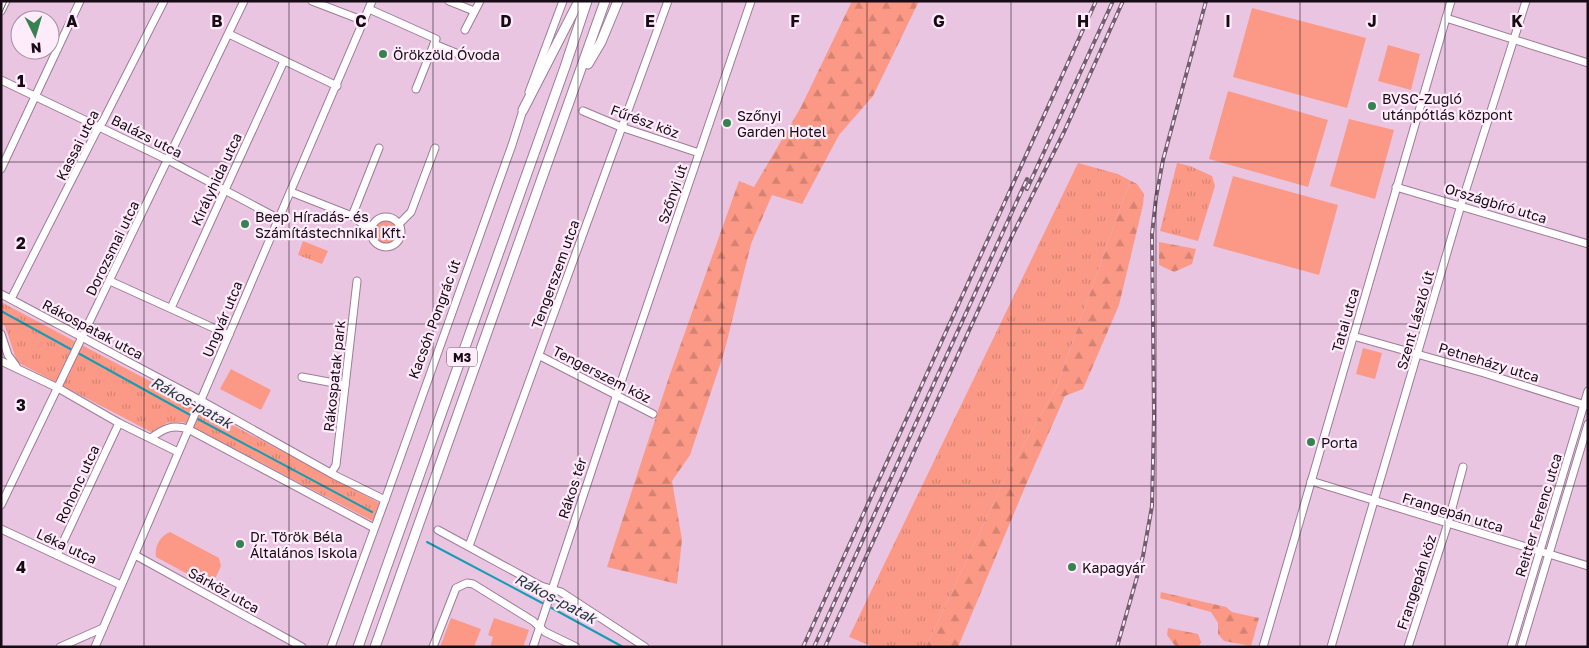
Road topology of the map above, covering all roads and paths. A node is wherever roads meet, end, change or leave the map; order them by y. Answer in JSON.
{"nodes":[{"id":1,"x":6,"y":1,"type":"edge"},
{"id":2,"x":80,"y":1,"type":"edge"},
{"id":3,"x":164,"y":1,"type":"edge"},
{"id":4,"x":244,"y":1,"type":"edge"},
{"id":5,"x":312,"y":1,"type":"edge"},
{"id":6,"x":372,"y":1,"type":"edge"},
{"id":7,"x":449,"y":1,"type":"edge"},
{"id":8,"x":480,"y":1,"type":"edge"},
{"id":9,"x":563,"y":1,"type":"edge"},
{"id":10,"x":579,"y":1,"type":"edge"},
{"id":11,"x":587,"y":1,"type":"edge"},
{"id":12,"x":605,"y":1,"type":"edge"},
{"id":13,"x":618,"y":1,"type":"edge"},
{"id":14,"x":668,"y":1,"type":"edge"},
{"id":15,"x":751,"y":1,"type":"edge"},
{"id":16,"x":1451,"y":1,"type":"edge"},
{"id":17,"x":1526,"y":1,"type":"edge"},
{"id":18,"x":369,"y":9,"type":"junction"},
{"id":19,"x":1,"y":11,"type":"edge"},
{"id":20,"x":474,"y":11,"type":"junction"},
{"id":21,"x":1446,"y":18,"type":"junction"},
{"id":22,"x":364,"y":21,"type":"junction"},
{"id":23,"x":465,"y":30,"type":"dead end"},
{"id":24,"x":229,"y":34,"type":"junction"},
{"id":25,"x":1515,"y":40,"type":"junction"},
{"id":26,"x":434,"y":44,"type":"junction"},
{"id":27,"x":463,"y":56,"type":"dead end"},
{"id":28,"x":284,"y":61,"type":"junction"},
{"id":29,"x":1588,"y":63,"type":"edge"},
{"id":30,"x":578,"y":79,"type":"junction"},
{"id":31,"x":1,"y":80,"type":"edge"},
{"id":32,"x":337,"y":86,"type":"junction"},
{"id":33,"x":416,"y":89,"type":"dead end"},
{"id":34,"x":35,"y":96,"type":"junction"},
{"id":35,"x":523,"y":110,"type":"junction"},
{"id":36,"x":583,"y":111,"type":"dead end"},
{"id":37,"x":622,"y":126,"type":"junction"},
{"id":38,"x":100,"y":127,"type":"junction"},
{"id":39,"x":379,"y":148,"type":"dead end"},
{"id":40,"x":435,"y":148,"type":"dead end"},
{"id":41,"x":699,"y":153,"type":"junction"},
{"id":42,"x":168,"y":160,"type":"junction"},
{"id":43,"x":1,"y":169,"type":"edge"},
{"id":44,"x":1396,"y":187,"type":"junction"},
{"id":45,"x":224,"y":191,"type":"junction"},
{"id":46,"x":291,"y":192,"type":"junction"},
{"id":47,"x":1461,"y":205,"type":"junction"},
{"id":48,"x":352,"y":216,"type":"junction"},
{"id":49,"x":279,"y":219,"type":"junction"},
{"id":50,"x":399,"y":224,"type":"junction"},
{"id":51,"x":372,"y":226,"type":"junction"},
{"id":52,"x":1588,"y":244,"type":"edge"},
{"id":53,"x":110,"y":281,"type":"junction"},
{"id":54,"x":357,"y":281,"type":"dead end"},
{"id":55,"x":1,"y":294,"type":"edge"},
{"id":56,"x":12,"y":299,"type":"junction"},
{"id":57,"x":171,"y":308,"type":"junction"},
{"id":58,"x":1,"y":334,"type":"edge"},
{"id":59,"x":229,"y":335,"type":"junction"},
{"id":60,"x":1353,"y":336,"type":"junction"},
{"id":61,"x":80,"y":341,"type":"junction"},
{"id":62,"x":1418,"y":354,"type":"junction"},
{"id":63,"x":540,"y":356,"type":"junction"},
{"id":64,"x":1,"y":361,"type":"edge"},
{"id":65,"x":18,"y":368,"type":"junction"},
{"id":66,"x":302,"y":377,"type":"dead end"},
{"id":67,"x":345,"y":386,"type":"junction"},
{"id":68,"x":58,"y":388,"type":"junction"},
{"id":69,"x":1588,"y":391,"type":"edge"},
{"id":70,"x":616,"y":394,"type":"junction"},
{"id":71,"x":199,"y":404,"type":"junction"},
{"id":72,"x":1586,"y":405,"type":"edge"},
{"id":73,"x":653,"y":414,"type":"dead end"},
{"id":74,"x":119,"y":423,"type":"junction"},
{"id":75,"x":1588,"y":424,"type":"edge"},
{"id":76,"x":189,"y":427,"type":"junction"},
{"id":77,"x":151,"y":438,"type":"junction"},
{"id":78,"x":178,"y":452,"type":"junction"},
{"id":79,"x":1463,"y":467,"type":"dead end"},
{"id":80,"x":331,"y":473,"type":"junction"},
{"id":81,"x":1311,"y":481,"type":"junction"},
{"id":82,"x":385,"y":500,"type":"junction"},
{"id":83,"x":1374,"y":501,"type":"junction"},
{"id":84,"x":1,"y":506,"type":"edge"},
{"id":85,"x":1448,"y":523,"type":"junction"},
{"id":86,"x":374,"y":528,"type":"junction"},
{"id":87,"x":1,"y":529,"type":"edge"},
{"id":88,"x":438,"y":530,"type":"dead end"},
{"id":89,"x":469,"y":546,"type":"junction"},
{"id":90,"x":1540,"y":552,"type":"junction"},
{"id":91,"x":1548,"y":554,"type":"junction"},
{"id":92,"x":58,"y":555,"type":"junction"},
{"id":93,"x":135,"y":555,"type":"junction"},
{"id":94,"x":1588,"y":566,"type":"edge"},
{"id":95,"x":121,"y":585,"type":"junction"},
{"id":96,"x":551,"y":590,"type":"junction"},
{"id":97,"x":1518,"y":626,"type":"junction"},
{"id":98,"x":539,"y":627,"type":"junction"},
{"id":99,"x":103,"y":628,"type":"junction"},
{"id":100,"x":1527,"y":629,"type":"junction"},
{"id":101,"x":60,"y":647,"type":"edge"},
{"id":102,"x":95,"y":647,"type":"edge"},
{"id":103,"x":302,"y":647,"type":"edge"},
{"id":104,"x":331,"y":647,"type":"edge"},
{"id":105,"x":358,"y":647,"type":"edge"},
{"id":106,"x":375,"y":647,"type":"edge"},
{"id":107,"x":433,"y":647,"type":"edge"},
{"id":108,"x":533,"y":647,"type":"edge"},
{"id":109,"x":576,"y":647,"type":"edge"},
{"id":110,"x":645,"y":647,"type":"edge"},
{"id":111,"x":1263,"y":647,"type":"edge"},
{"id":112,"x":1331,"y":647,"type":"edge"},
{"id":113,"x":1408,"y":647,"type":"edge"},
{"id":114,"x":1511,"y":647,"type":"edge"},
{"id":115,"x":1521,"y":647,"type":"edge"}],
"edges":[{"from":1,"to":19,"type":"street"},
{"from":2,"to":34,"type":"street"},
{"from":3,"to":38,"type":"street","name":"Kassai utca"},
{"from":4,"to":24,"type":"street","name":"Dorozsmai utca"},
{"from":5,"to":22,"type":"street"},
{"from":6,"to":18,"type":"street","name":"Ungvár utca"},
{"from":7,"to":20,"type":"street"},
{"from":8,"to":20,"type":"street"},
{"from":9,"to":35,"type":"street","name":"Kacsóh Pongrác út"},
{"from":10,"to":35,"type":"main road"},
{"from":11,"to":105,"type":"main road","number":"M3"},
{"from":12,"to":30,"type":"main road","number":"M3"},
{"from":13,"to":30,"type":"main road"},
{"from":14,"to":37,"type":"street","name":"Tengerszem utca"},
{"from":15,"to":41,"type":"street","name":"Szőnyi út"},
{"from":16,"to":21,"type":"street","name":"Tatai utca"},
{"from":17,"to":25,"type":"street","name":"Szent László út"},
{"from":18,"to":22,"type":"street","name":"Ungvár utca"},
{"from":18,"to":26,"type":"street"},
{"from":20,"to":23,"type":"street"},
{"from":21,"to":25,"type":"street"},
{"from":21,"to":44,"type":"street","name":"Tatai utca"},
{"from":22,"to":32,"type":"street","name":"Ungvár utca"},
{"from":24,"to":28,"type":"street"},
{"from":24,"to":42,"type":"street","name":"Dorozsmai utca"},
{"from":25,"to":29,"type":"street"},
{"from":25,"to":47,"type":"street","name":"Szent László út"},
{"from":26,"to":27,"type":"street"},
{"from":26,"to":33,"type":"street"},
{"from":28,"to":32,"type":"street"},
{"from":28,"to":45,"type":"street","name":"Királyhida utca"},
{"from":30,"to":106,"type":"main road","number":"M3"},
{"from":31,"to":34,"type":"street","name":"Balázs utca"},
{"from":32,"to":46,"type":"street","name":"Ungvár utca"},
{"from":34,"to":38,"type":"street","name":"Balázs utca"},
{"from":34,"to":43,"type":"street"},
{"from":35,"to":82,"type":"street","name":"Kacsóh Pongrác út"},
{"from":36,"to":37,"type":"street","name":"Fűrész köz"},
{"from":37,"to":41,"type":"street","name":"Fűrész köz"},
{"from":37,"to":63,"type":"street","name":"Tengerszem utca"},
{"from":38,"to":42,"type":"street","name":"Balázs utca"},
{"from":38,"to":56,"type":"street","name":"Kassai utca"},
{"from":39,"to":48,"type":"street"},
{"from":40,"to":50,"type":"street"},
{"from":41,"to":70,"type":"street","name":"Szőnyi út"},
{"from":42,"to":45,"type":"street","name":"Balázs utca"},
{"from":42,"to":53,"type":"street","name":"Dorozsmai utca"},
{"from":44,"to":47,"type":"street","name":"Országbíró utca"},
{"from":44,"to":60,"type":"street","name":"Tatai utca"},
{"from":45,"to":49,"type":"street","name":"Balázs utca"},
{"from":45,"to":57,"type":"street","name":"Királyhida utca"},
{"from":46,"to":48,"type":"street"},
{"from":46,"to":49,"type":"street","name":"Ungvár utca"},
{"from":47,"to":52,"type":"street","name":"Országbíró utca"},
{"from":47,"to":62,"type":"street","name":"Szent László út"},
{"from":48,"to":51,"type":"street"},
{"from":49,"to":59,"type":"street","name":"Ungvár utca"},
{"from":50,"to":51,"type":"street"},
{"from":50,"to":51,"type":"street"},
{"from":53,"to":57,"type":"street"},
{"from":53,"to":61,"type":"street","name":"Dorozsmai utca"},
{"from":54,"to":67,"type":"street","name":"Rákospatak park"},
{"from":55,"to":56,"type":"street","name":"Rákospatak utca"},
{"from":56,"to":61,"type":"street","name":"Rákospatak utca"},
{"from":57,"to":59,"type":"street"},
{"from":58,"to":65,"type":"street"},
{"from":59,"to":71,"type":"street","name":"Ungvár utca"},
{"from":60,"to":62,"type":"street","name":"Petneházy utca"},
{"from":60,"to":81,"type":"street","name":"Tatai utca"},
{"from":61,"to":68,"type":"street","name":"Dorozsmai utca"},
{"from":61,"to":71,"type":"street","name":"Rákospatak utca"},
{"from":62,"to":72,"type":"street","name":"Petneházy utca"},
{"from":62,"to":83,"type":"street","name":"Szent László út"},
{"from":63,"to":70,"type":"street","name":"Tengerszem köz"},
{"from":63,"to":89,"type":"street","name":"Tengerszem utca"},
{"from":64,"to":65,"type":"street"},
{"from":65,"to":68,"type":"street"},
{"from":66,"to":67,"type":"street"},
{"from":67,"to":80,"type":"street","name":"Rákospatak park"},
{"from":68,"to":74,"type":"street"},
{"from":68,"to":84,"type":"street","name":"Dorozsmai utca"},
{"from":69,"to":72,"type":"street","name":"Reitter Ferenc utca"},
{"from":70,"to":73,"type":"street","name":"Tengerszem köz"},
{"from":70,"to":96,"type":"street","name":"Rákos tér"},
{"from":71,"to":76,"type":"street","name":"Ungvár utca"},
{"from":71,"to":80,"type":"street","name":"Rákospatak utca"},
{"from":72,"to":90,"type":"street","name":"Reitter Ferenc utca"},
{"from":74,"to":77,"type":"street"},
{"from":74,"to":92,"type":"street","name":"Rohonc utca"},
{"from":75,"to":91,"type":"street","name":"Reitter Ferenc utca"},
{"from":76,"to":77,"type":"street"},
{"from":76,"to":78,"type":"street","name":"Ungvár utca"},
{"from":76,"to":86,"type":"street"},
{"from":77,"to":78,"type":"street"},
{"from":78,"to":93,"type":"street","name":"Ungvár utca"},
{"from":79,"to":85,"type":"street","name":"Frangepán köz"},
{"from":80,"to":82,"type":"street","name":"Rákospatak utca"},
{"from":81,"to":83,"type":"street","name":"Frangepán utca"},
{"from":81,"to":111,"type":"street","name":"Tatai utca"},
{"from":82,"to":86,"type":"street","name":"Kacsóh Pongrác út"},
{"from":83,"to":85,"type":"street","name":"Frangepán utca"},
{"from":83,"to":112,"type":"street","name":"Szent László út"},
{"from":85,"to":90,"type":"street","name":"Frangepán utca"},
{"from":85,"to":113,"type":"street","name":"Frangepán köz"},
{"from":86,"to":104,"type":"street","name":"Kacsóh Pongrác út"},
{"from":87,"to":92,"type":"street","name":"Léka utca"},
{"from":88,"to":89,"type":"street"},
{"from":89,"to":96,"type":"street"},
{"from":90,"to":91,"type":"street","name":"Frangepán utca"},
{"from":90,"to":97,"type":"street","name":"Reitter Ferenc utca"},
{"from":91,"to":94,"type":"street","name":"Frangepán utca"},
{"from":91,"to":100,"type":"street","name":"Reitter Ferenc utca"},
{"from":92,"to":95,"type":"street","name":"Léka utca"},
{"from":93,"to":95,"type":"street","name":"Ungvár utca"},
{"from":93,"to":103,"type":"street","name":"Sárköz utca"},
{"from":95,"to":99,"type":"street","name":"Ungvár utca"},
{"from":96,"to":98,"type":"street","name":"Rákos tér"},
{"from":96,"to":110,"type":"street"},
{"from":97,"to":100,"type":"street"},
{"from":97,"to":114,"type":"street","name":"Reitter Ferenc utca"},
{"from":98,"to":107,"type":"street"},
{"from":98,"to":108,"type":"street","name":"Rákos tér"},
{"from":98,"to":109,"type":"street"},
{"from":99,"to":101,"type":"street"},
{"from":99,"to":102,"type":"street","name":"Ungvár utca"},
{"from":100,"to":115,"type":"street","name":"Reitter Ferenc utca"}]}
